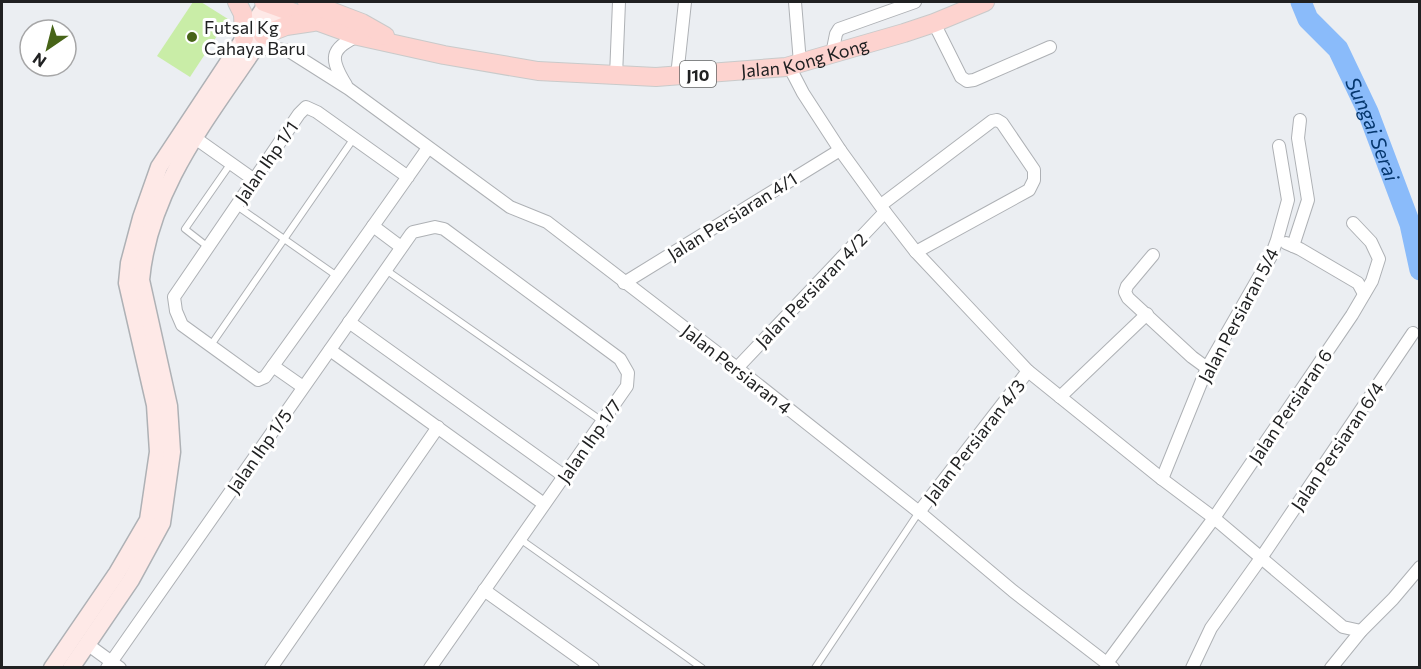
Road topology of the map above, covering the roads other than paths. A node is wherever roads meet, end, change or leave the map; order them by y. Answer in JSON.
{"nodes":[{"id":1,"x":237,"y":2,"type":"edge"},
{"id":2,"x":307,"y":2,"type":"edge"},
{"id":3,"x":620,"y":2,"type":"edge"},
{"id":4,"x":685,"y":2,"type":"edge"},
{"id":5,"x":795,"y":2,"type":"edge"},
{"id":6,"x":915,"y":2,"type":"edge"},
{"id":7,"x":985,"y":2,"type":"edge"},
{"id":8,"x":273,"y":3,"type":"edge"},
{"id":9,"x":318,"y":22,"type":"junction"},
{"id":10,"x":934,"y":23,"type":"junction"},
{"id":11,"x":263,"y":35,"type":"junction"},
{"id":12,"x":358,"y":36,"type":"junction"},
{"id":13,"x":249,"y":44,"type":"junction"},
{"id":14,"x":402,"y":45,"type":"junction"},
{"id":15,"x":1050,"y":47,"type":"dead end"},
{"id":16,"x":832,"y":54,"type":"junction"},
{"id":17,"x":794,"y":64,"type":"junction"},
{"id":18,"x":616,"y":76,"type":"junction"},
{"id":19,"x":677,"y":76,"type":"junction"},
{"id":20,"x":349,"y":89,"type":"junction"},
{"id":21,"x":1300,"y":120,"type":"dead end"},
{"id":22,"x":188,"y":133,"type":"junction"},
{"id":23,"x":354,"y":138,"type":"junction"},
{"id":24,"x":1279,"y":146,"type":"dead end"},
{"id":25,"x":428,"y":148,"type":"junction"},
{"id":26,"x":840,"y":150,"type":"junction"},
{"id":27,"x":231,"y":163,"type":"junction"},
{"id":28,"x":408,"y":177,"type":"junction"},
{"id":29,"x":253,"y":179,"type":"junction"},
{"id":30,"x":236,"y":205,"type":"junction"},
{"id":31,"x":883,"y":209,"type":"junction"},
{"id":32,"x":1353,"y":223,"type":"dead end"},
{"id":33,"x":373,"y":226,"type":"junction"},
{"id":34,"x":411,"y":234,"type":"joint"},
{"id":35,"x":284,"y":239,"type":"junction"},
{"id":36,"x":1277,"y":240,"type":"junction"},
{"id":37,"x":1293,"y":246,"type":"junction"},
{"id":38,"x":208,"y":247,"type":"junction"},
{"id":39,"x":401,"y":247,"type":"junction"},
{"id":40,"x":916,"y":252,"type":"junction"},
{"id":41,"x":1153,"y":255,"type":"dead end"},
{"id":42,"x":386,"y":270,"type":"junction"},
{"id":43,"x":337,"y":276,"type":"junction"},
{"id":44,"x":624,"y":283,"type":"junction"},
{"id":45,"x":1364,"y":294,"type":"junction"},
{"id":46,"x":1147,"y":314,"type":"junction"},
{"id":47,"x":349,"y":322,"type":"junction"},
{"id":48,"x":1413,"y":333,"type":"dead end"},
{"id":49,"x":210,"y":346,"type":"junction"},
{"id":50,"x":330,"y":350,"type":"junction"},
{"id":51,"x":273,"y":366,"type":"junction"},
{"id":52,"x":737,"y":368,"type":"junction"},
{"id":53,"x":1207,"y":368,"type":"junction"},
{"id":54,"x":1028,"y":370,"type":"junction"},
{"id":55,"x":303,"y":387,"type":"junction"},
{"id":56,"x":1060,"y":397,"type":"junction"},
{"id":57,"x":602,"y":421,"type":"junction"},
{"id":58,"x":438,"y":427,"type":"junction"},
{"id":59,"x":564,"y":476,"type":"junction"},
{"id":60,"x":1162,"y":479,"type":"junction"},
{"id":61,"x":544,"y":504,"type":"junction"},
{"id":62,"x":919,"y":512,"type":"junction"},
{"id":63,"x":1214,"y":518,"type":"junction"},
{"id":64,"x":520,"y":539,"type":"junction"},
{"id":65,"x":1261,"y":558,"type":"junction"},
{"id":66,"x":1419,"y":567,"type":"edge"},
{"id":67,"x":484,"y":590,"type":"junction"},
{"id":68,"x":1361,"y":631,"type":"junction"},
{"id":69,"x":87,"y":644,"type":"junction"},
{"id":70,"x":113,"y":665,"type":"edge"},
{"id":71,"x":1110,"y":665,"type":"edge"},
{"id":72,"x":52,"y":668,"type":"edge"},
{"id":73,"x":71,"y":668,"type":"edge"},
{"id":74,"x":271,"y":668,"type":"edge"},
{"id":75,"x":430,"y":668,"type":"edge"},
{"id":76,"x":593,"y":668,"type":"edge"},
{"id":77,"x":702,"y":668,"type":"edge"},
{"id":78,"x":815,"y":668,"type":"edge"},
{"id":79,"x":1192,"y":668,"type":"edge"},
{"id":80,"x":1331,"y":668,"type":"edge"}],
"edges":[{"from":1,"to":13,"type":"main road"},
{"from":2,"to":14,"type":"main road","name":"Jalan Kong Kong","number":"J10"},
{"from":3,"to":18,"type":"street"},
{"from":4,"to":19,"type":"street"},
{"from":5,"to":17,"type":"street"},
{"from":6,"to":16,"type":"street"},
{"from":7,"to":10,"type":"main road","name":"Jalan Kong Kong","number":"J10"},
{"from":8,"to":9,"type":"main road","name":"Jalan Kong Kong","number":"J10"},
{"from":8,"to":11,"type":"street"},
{"from":8,"to":13,"type":"street"},
{"from":9,"to":11,"type":"main road"},
{"from":9,"to":12,"type":"main road","name":"Jalan Kong Kong","number":"J10"},
{"from":10,"to":15,"type":"street"},
{"from":10,"to":16,"type":"main road","name":"Jalan Kong Kong","number":"J10"},
{"from":11,"to":13,"type":"street"},
{"from":12,"to":14,"type":"main road","name":"Jalan Kong Kong","number":"J10"},
{"from":12,"to":20,"type":"street"},
{"from":13,"to":20,"type":"street","name":"Jalan Persiaran 4"},
{"from":13,"to":22,"type":"street"},
{"from":14,"to":18,"type":"main road","name":"Jalan Kong Kong","number":"J10"},
{"from":16,"to":17,"type":"main road","name":"Jalan Kong Kong","number":"J10"},
{"from":17,"to":19,"type":"main road","name":"Jalan Kong Kong","number":"J10"},
{"from":17,"to":26,"type":"street"},
{"from":18,"to":19,"type":"main road","name":"Jalan Kong Kong","number":"J10"},
{"from":20,"to":25,"type":"street","name":"Jalan Persiaran 4"},
{"from":21,"to":37,"type":"street"},
{"from":22,"to":27,"type":"street"},
{"from":22,"to":69,"type":"street"},
{"from":22,"to":72,"type":"street"},
{"from":23,"to":28,"type":"street","name":"Jalan Ihp 1/1"},
{"from":23,"to":29,"type":"street","name":"Jalan Ihp 1/1"},
{"from":23,"to":35,"type":"lane"},
{"from":24,"to":36,"type":"street","name":"Jalan Persiaran 5/4"},
{"from":25,"to":28,"type":"street"},
{"from":25,"to":44,"type":"street","name":"Jalan Persiaran 4"},
{"from":26,"to":31,"type":"street"},
{"from":26,"to":44,"type":"street","name":"Jalan Persiaran 4/1"},
{"from":27,"to":29,"type":"street"},
{"from":27,"to":38,"type":"lane"},
{"from":28,"to":33,"type":"street"},
{"from":29,"to":30,"type":"street","name":"Jalan Ihp 1/1"},
{"from":30,"to":35,"type":"lane"},
{"from":30,"to":38,"type":"street","name":"Jalan Ihp 1/1"},
{"from":31,"to":40,"type":"street"},
{"from":31,"to":40,"type":"street","name":"Jalan Persiaran 4/2"},
{"from":31,"to":52,"type":"street","name":"Jalan Persiaran 4/2"},
{"from":32,"to":45,"type":"street","name":"Jalan Persiaran 6"},
{"from":33,"to":39,"type":"street"},
{"from":33,"to":43,"type":"street"},
{"from":34,"to":39,"type":"street","name":"Jalan Ihp 1/5"},
{"from":34,"to":57,"type":"street","name":"Jalan Ihp 1/7"},
{"from":35,"to":43,"type":"lane"},
{"from":35,"to":49,"type":"lane"},
{"from":36,"to":37,"type":"street"},
{"from":36,"to":53,"type":"street","name":"Jalan Persiaran 5/4"},
{"from":37,"to":45,"type":"street"},
{"from":38,"to":49,"type":"street","name":"Jalan Ihp 1/1"},
{"from":39,"to":42,"type":"street","name":"Jalan Ihp 1/5"},
{"from":40,"to":54,"type":"street"},
{"from":41,"to":46,"type":"street"},
{"from":42,"to":47,"type":"street","name":"Jalan Ihp 1/5"},
{"from":42,"to":57,"type":"lane"},
{"from":43,"to":51,"type":"street"},
{"from":44,"to":52,"type":"street","name":"Jalan Persiaran 4"},
{"from":45,"to":63,"type":"street","name":"Jalan Persiaran 6"},
{"from":46,"to":53,"type":"street"},
{"from":46,"to":56,"type":"street"},
{"from":47,"to":50,"type":"street","name":"Jalan Ihp 1/5"},
{"from":47,"to":59,"type":"street"},
{"from":48,"to":65,"type":"street","name":"Jalan Persiaran 6/4"},
{"from":49,"to":51,"type":"street"},
{"from":50,"to":55,"type":"street","name":"Jalan Ihp 1/5"},
{"from":50,"to":58,"type":"street"},
{"from":51,"to":55,"type":"street"},
{"from":52,"to":62,"type":"street","name":"Jalan Persiaran 4"},
{"from":53,"to":60,"type":"street","name":"Jalan Persiaran 5/4"},
{"from":54,"to":56,"type":"street"},
{"from":54,"to":62,"type":"street","name":"Jalan Persiaran 4/3"},
{"from":55,"to":70,"type":"street","name":"Jalan Ihp 1/5"},
{"from":56,"to":60,"type":"street"},
{"from":57,"to":59,"type":"street","name":"Jalan Ihp 1/7"},
{"from":58,"to":61,"type":"street"},
{"from":58,"to":74,"type":"street"},
{"from":59,"to":61,"type":"street","name":"Jalan Ihp 1/7"},
{"from":60,"to":63,"type":"street"},
{"from":61,"to":64,"type":"street","name":"Jalan Ihp 1/7"},
{"from":62,"to":71,"type":"street","name":"Jalan Persiaran 4"},
{"from":62,"to":78,"type":"lane"},
{"from":63,"to":65,"type":"street"},
{"from":63,"to":71,"type":"street","name":"Jalan Persiaran 6"},
{"from":64,"to":67,"type":"street","name":"Jalan Ihp 1/7"},
{"from":64,"to":77,"type":"lane"},
{"from":65,"to":68,"type":"street"},
{"from":65,"to":79,"type":"street","name":"Jalan Persiaran 6/4"},
{"from":66,"to":68,"type":"street"},
{"from":67,"to":75,"type":"street","name":"Jalan Ihp 1/7"},
{"from":67,"to":76,"type":"street"},
{"from":68,"to":80,"type":"street"},
{"from":69,"to":70,"type":"street"},
{"from":69,"to":73,"type":"street"}]}
